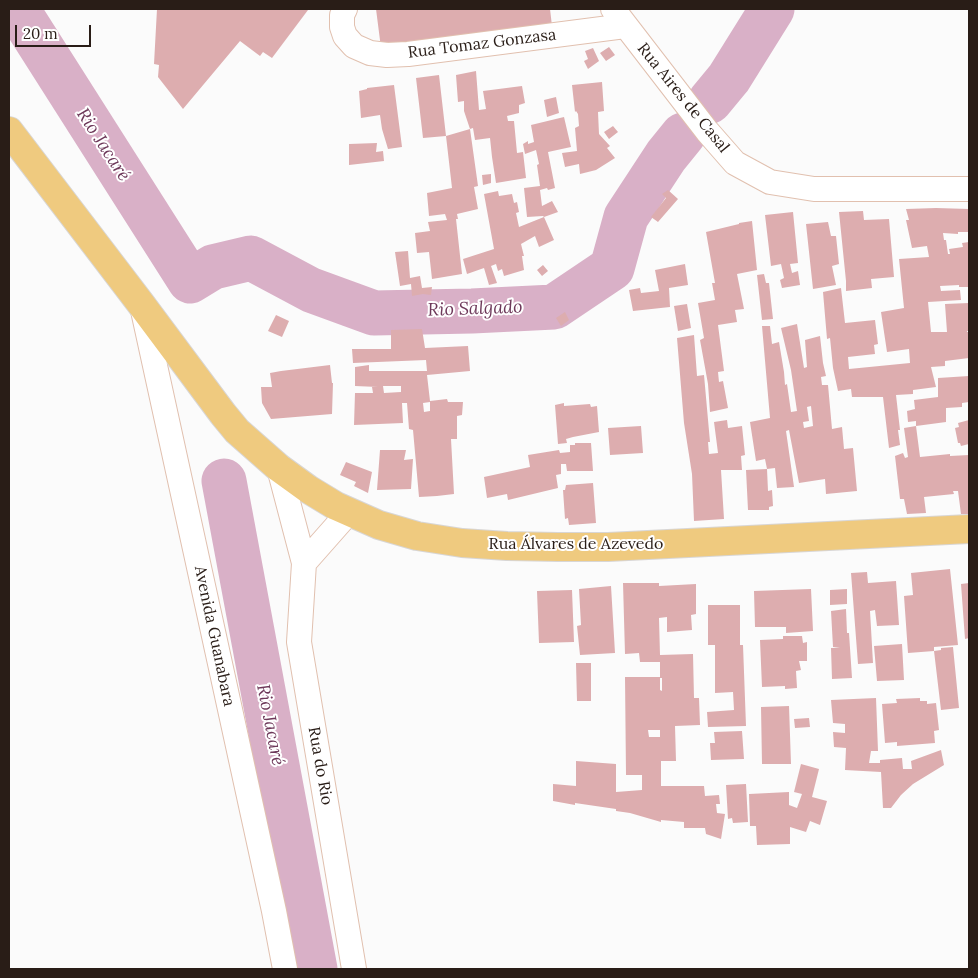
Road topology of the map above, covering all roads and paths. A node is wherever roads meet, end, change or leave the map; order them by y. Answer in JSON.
{"nodes":[{"id":1,"x":345,"y":9,"type":"edge"},
{"id":2,"x":619,"y":17,"type":"edge"},
{"id":3,"x":9,"y":131,"type":"edge"},
{"id":4,"x":969,"y":190,"type":"edge"},
{"id":5,"x":146,"y":311,"type":"junction"},
{"id":6,"x":279,"y":468,"type":"junction"},
{"id":7,"x":349,"y":512,"type":"junction"},
{"id":8,"x":969,"y":529,"type":"edge"},
{"id":9,"x":304,"y":563,"type":"junction"},
{"id":10,"x":284,"y":969,"type":"edge"},
{"id":11,"x":354,"y":969,"type":"edge"}],
"edges":[{"from":1,"to":2,"type":"street","name":"Rua Tomaz Gonzasa"},
{"from":2,"to":4,"type":"street","name":"Rua Aires de Casal"},
{"from":3,"to":5,"type":"main road","name":"Rua Álvares de Azevedo"},
{"from":5,"to":6,"type":"main road","name":"Rua Álvares de Azevedo"},
{"from":5,"to":10,"type":"street","name":"Avenida Guanabara"},
{"from":6,"to":7,"type":"main road","name":"Rua Álvares de Azevedo"},
{"from":6,"to":9,"type":"street","name":"Rua do Rio"},
{"from":7,"to":8,"type":"main road","name":"Rua Álvares de Azevedo"},
{"from":7,"to":9,"type":"street"},
{"from":9,"to":11,"type":"street","name":"Rua do Rio"}]}
